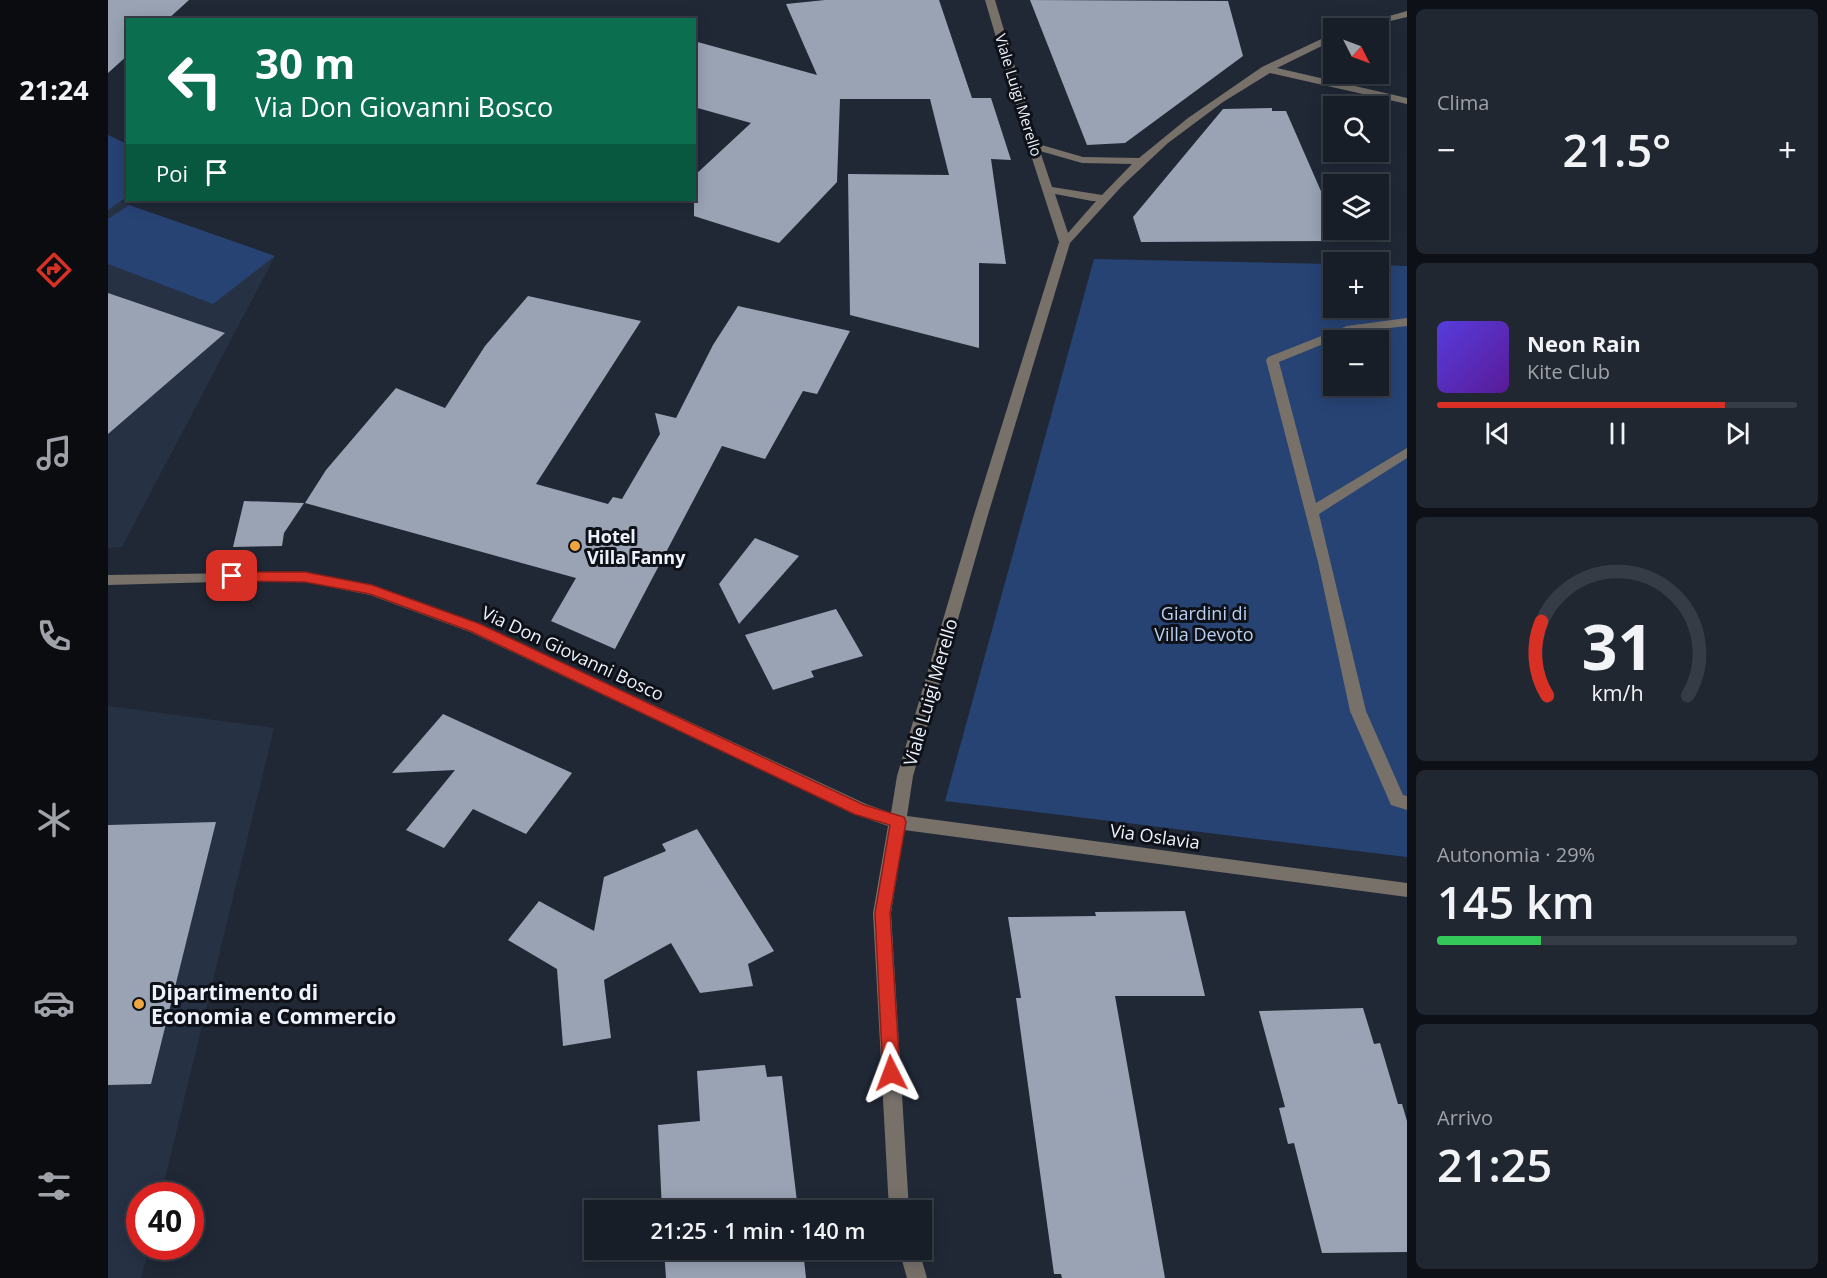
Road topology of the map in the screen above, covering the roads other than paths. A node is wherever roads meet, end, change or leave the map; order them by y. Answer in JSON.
{"nodes":[{"id":1,"x":990,"y":0,"type":"edge"},
{"id":2,"x":1407,"y":14,"type":"edge"},
{"id":3,"x":1389,"y":19,"type":"edge"},
{"id":4,"x":1323,"y":41,"type":"edge"},
{"id":5,"x":1266,"y":69,"type":"junction"},
{"id":6,"x":1407,"y":101,"type":"edge"},
{"id":7,"x":1033,"y":146,"type":"junction"},
{"id":8,"x":1143,"y":161,"type":"junction"},
{"id":9,"x":1049,"y":190,"type":"junction"},
{"id":10,"x":1105,"y":198,"type":"junction"},
{"id":11,"x":1065,"y":242,"type":"junction"},
{"id":12,"x":1407,"y":322,"type":"edge"},
{"id":13,"x":1407,"y":452,"type":"edge"},
{"id":14,"x":1312,"y":512,"type":"junction"},
{"id":15,"x":108,"y":580,"type":"edge"},
{"id":16,"x":1407,"y":803,"type":"edge"},
{"id":17,"x":898,"y":822,"type":"junction"},
{"id":18,"x":1407,"y":890,"type":"edge"},
{"id":19,"x":898,"y":1200,"type":"edge"},
{"id":20,"x":912,"y":1260,"type":"edge"},
{"id":21,"x":917,"y":1278,"type":"edge"}],
"edges":[{"from":1,"to":7,"type":"street","name":"Viale Luigi Merello"},
{"from":2,"to":3,"type":"street"},
{"from":4,"to":5,"type":"street"},
{"from":5,"to":6,"type":"street"},
{"from":5,"to":8,"type":"street"},
{"from":7,"to":8,"type":"street"},
{"from":7,"to":9,"type":"street","name":"Viale Luigi Merello"},
{"from":8,"to":10,"type":"street"},
{"from":9,"to":10,"type":"street"},
{"from":9,"to":11,"type":"street","name":"Viale Luigi Merello"},
{"from":10,"to":11,"type":"street"},
{"from":11,"to":17,"type":"street","name":"Viale Luigi Merello"},
{"from":12,"to":14,"type":"street"},
{"from":13,"to":14,"type":"street"},
{"from":14,"to":16,"type":"street"},
{"from":15,"to":17,"type":"street","name":"Via Don Giovanni Bosco"},
{"from":17,"to":18,"type":"street","name":"Via Oslavia"},
{"from":17,"to":19,"type":"street","name":"Viale Luigi Merello"},
{"from":20,"to":21,"type":"street"}]}
